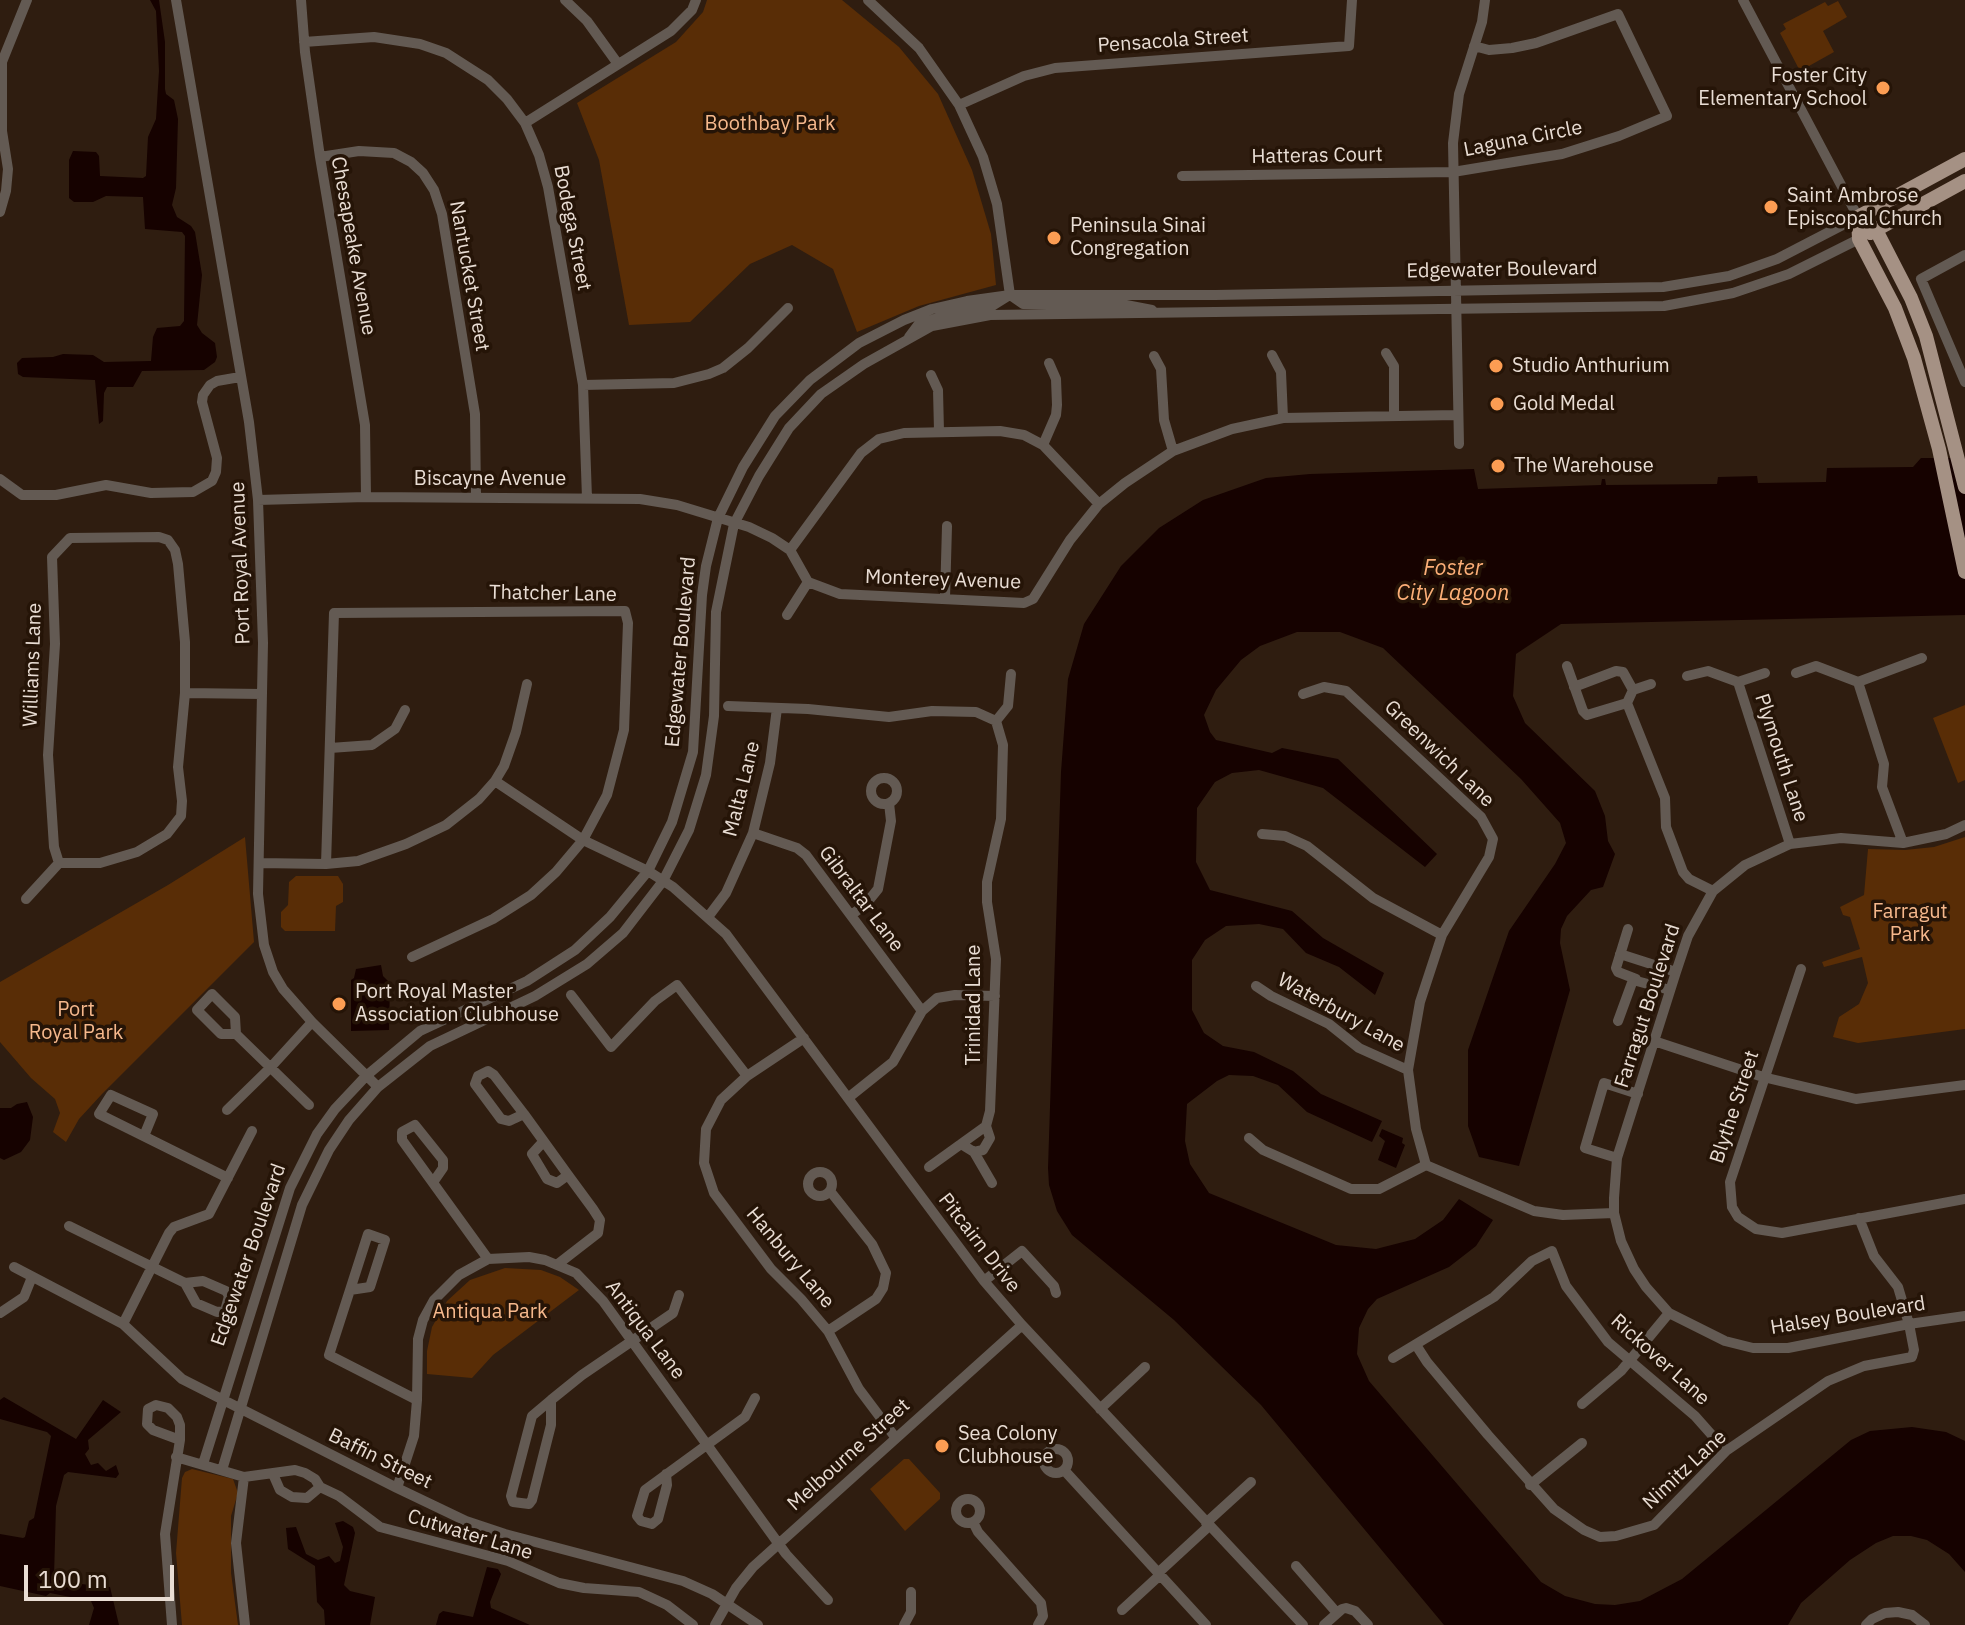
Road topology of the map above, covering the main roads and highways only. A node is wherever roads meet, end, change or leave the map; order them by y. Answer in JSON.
{"nodes":[{"id":1,"x":1965,"y":159,"type":"edge"},
{"id":2,"x":1965,"y":181,"type":"edge"},
{"id":3,"x":1858,"y":217,"type":"junction"},
{"id":4,"x":1876,"y":230,"type":"junction"},
{"id":5,"x":1859,"y":239,"type":"junction"},
{"id":6,"x":1965,"y":487,"type":"edge"},
{"id":7,"x":1965,"y":572,"type":"edge"}],
"edges":[{"from":1,"to":3,"type":"main road","name":"Edgewater Boulevard"},
{"from":2,"to":4,"type":"main road","name":"Edgewater Boulevard"},
{"from":3,"to":4,"type":"main road"},
{"from":3,"to":5,"type":"main road"},
{"from":4,"to":5,"type":"main road","name":"Edgewater Boulevard"},
{"from":4,"to":6,"type":"main road"},
{"from":5,"to":7,"type":"main road"}]}
